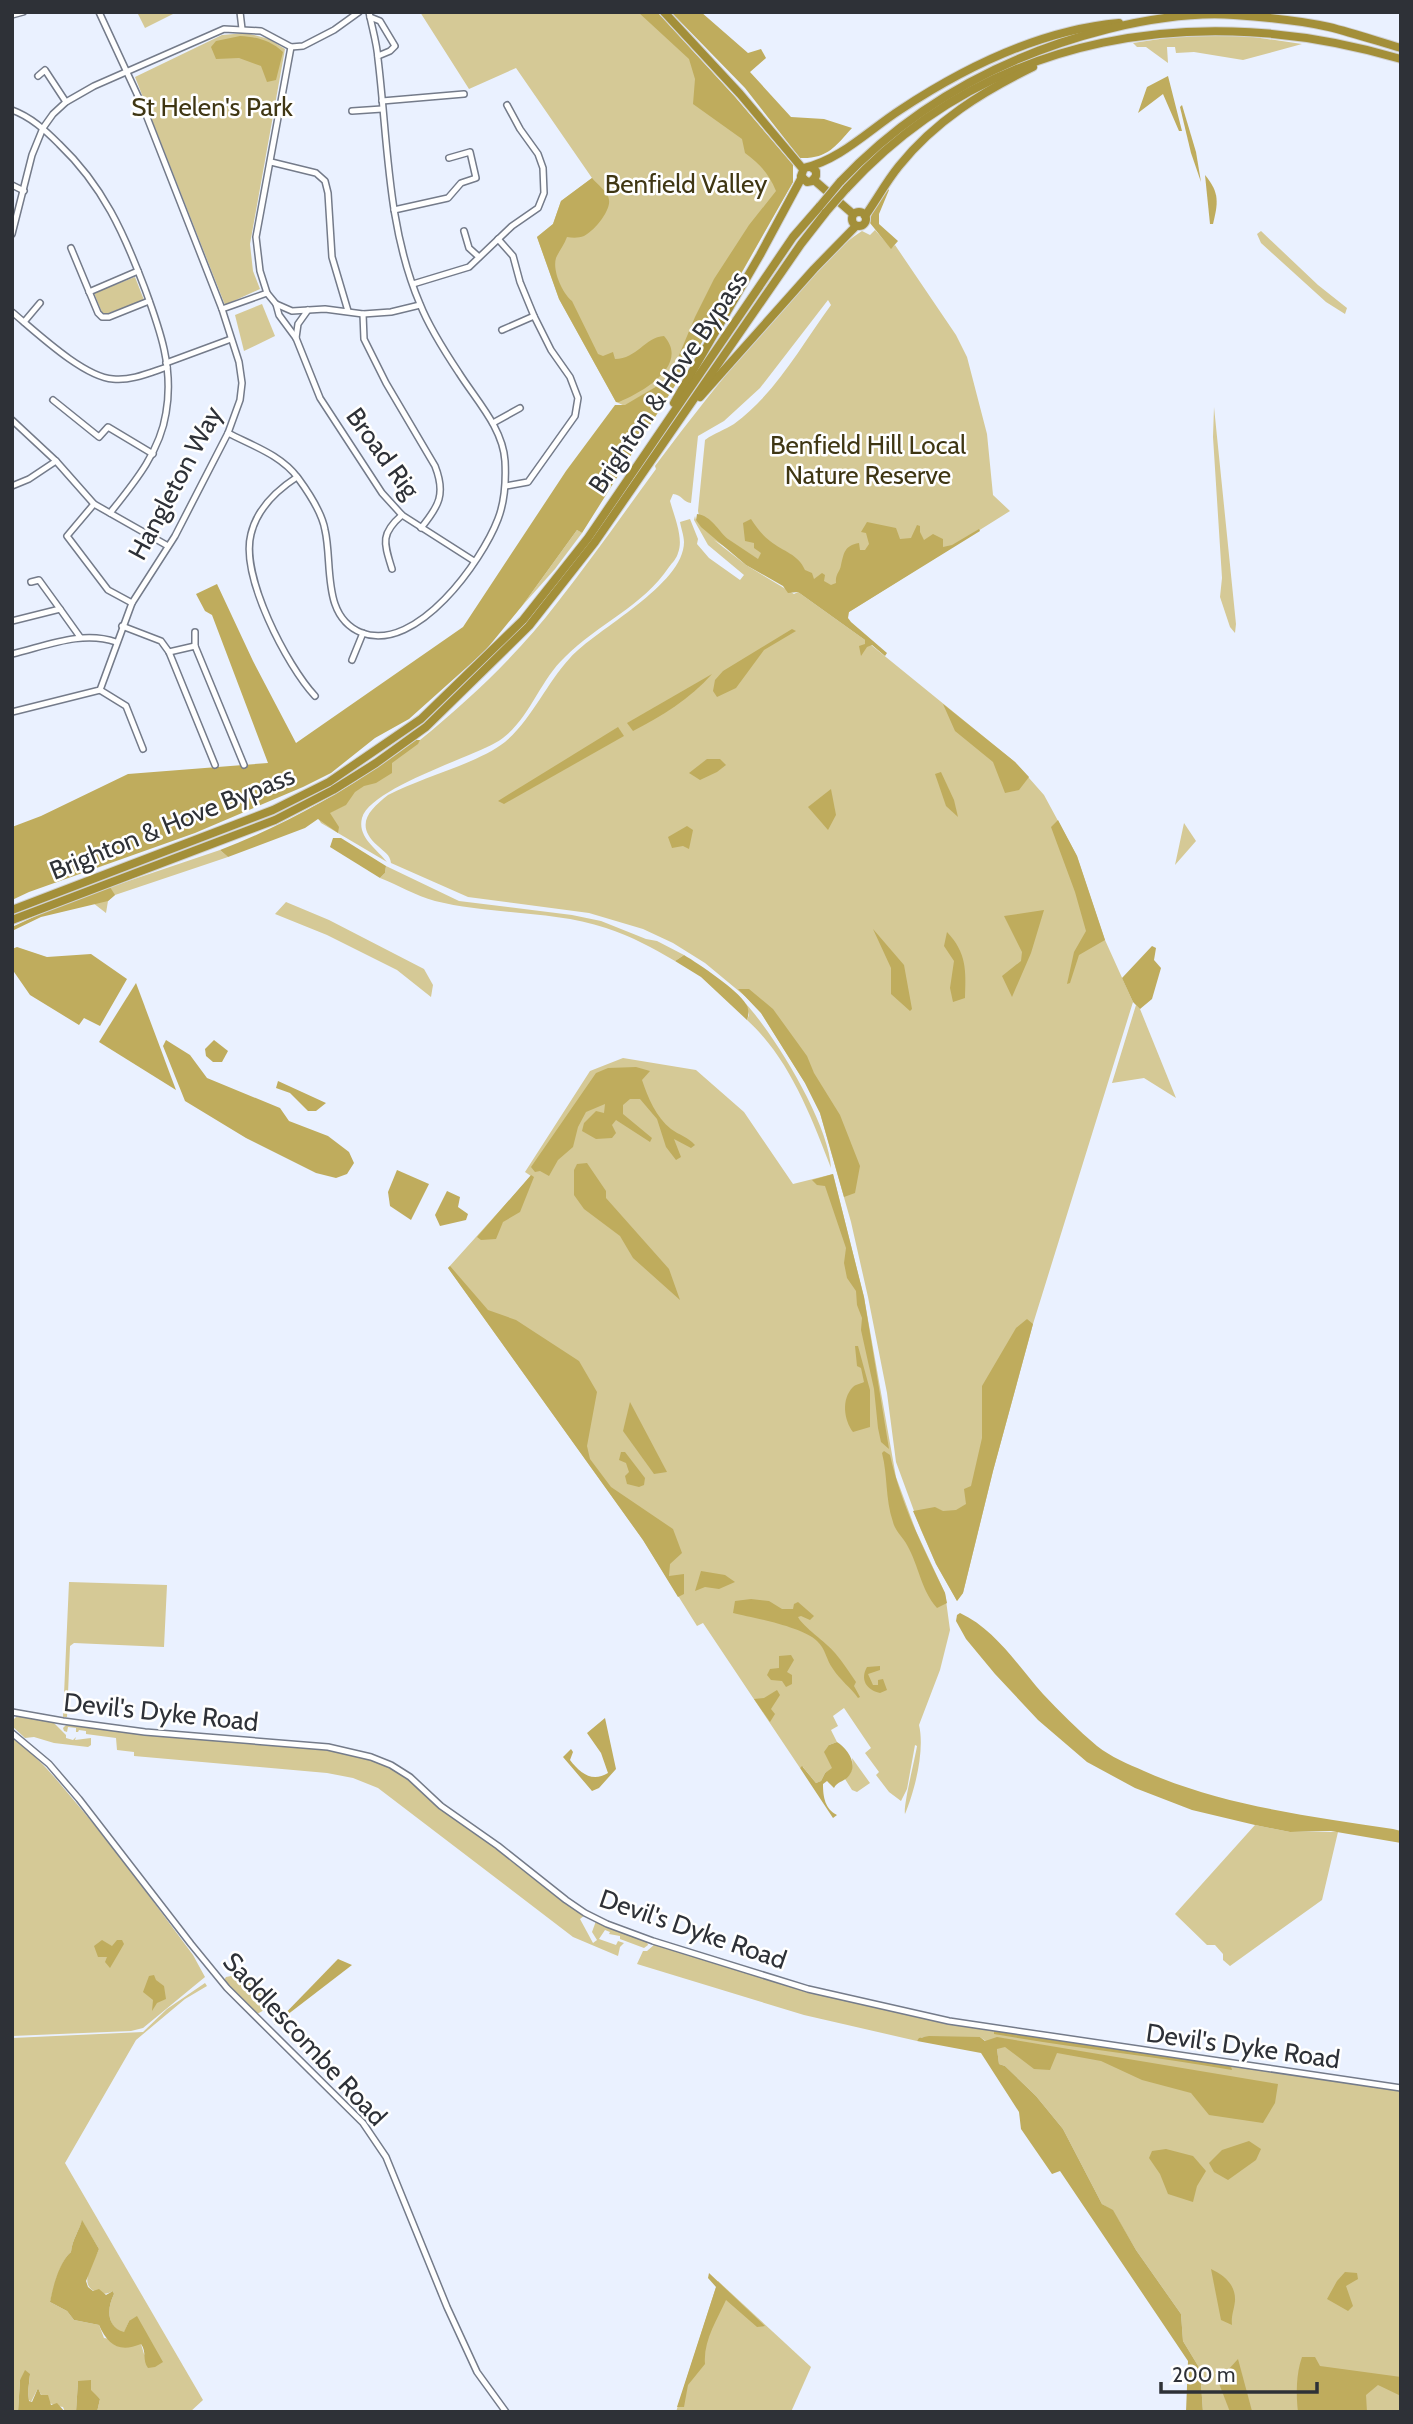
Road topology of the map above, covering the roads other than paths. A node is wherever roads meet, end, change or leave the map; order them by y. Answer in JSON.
{"nodes":[{"id":1,"x":23,"y":12,"type":"edge"},
{"id":2,"x":99,"y":12,"type":"edge"},
{"id":3,"x":240,"y":12,"type":"edge"},
{"id":4,"x":359,"y":12,"type":"edge"},
{"id":5,"x":664,"y":12,"type":"edge"},
{"id":6,"x":12,"y":15,"type":"edge"},
{"id":7,"x":370,"y":15,"type":"edge"},
{"id":8,"x":1146,"y":20,"type":"junction"},
{"id":9,"x":242,"y":29,"type":"junction"},
{"id":10,"x":1087,"y":43,"type":"junction"},
{"id":11,"x":291,"y":47,"type":"junction"},
{"id":12,"x":1401,"y":48,"type":"edge"},
{"id":13,"x":378,"y":56,"type":"junction"},
{"id":14,"x":1401,"y":59,"type":"edge"},
{"id":15,"x":127,"y":71,"type":"junction"},
{"id":16,"x":38,"y":76,"type":"dead end"},
{"id":17,"x":464,"y":94,"type":"dead end"},
{"id":18,"x":382,"y":101,"type":"junction"},
{"id":19,"x":66,"y":102,"type":"junction"},
{"id":20,"x":507,"y":106,"type":"dead end"},
{"id":21,"x":382,"y":109,"type":"junction"},
{"id":22,"x":12,"y":110,"type":"edge"},
{"id":23,"x":352,"y":111,"type":"dead end"},
{"id":24,"x":43,"y":128,"type":"junction"},
{"id":25,"x":449,"y":158,"type":"dead end"},
{"id":26,"x":271,"y":162,"type":"junction"},
{"id":27,"x":805,"y":171,"type":"junction"},
{"id":28,"x":814,"y":180,"type":"junction"},
{"id":29,"x":12,"y":185,"type":"edge"},
{"id":30,"x":843,"y":186,"type":"junction"},
{"id":31,"x":24,"y":191,"type":"junction"},
{"id":32,"x":823,"y":209,"type":"junction"},
{"id":33,"x":394,"y":211,"type":"junction"},
{"id":34,"x":853,"y":214,"type":"junction"},
{"id":35,"x":866,"y":216,"type":"junction"},
{"id":36,"x":856,"y":226,"type":"junction"},
{"id":37,"x":464,"y":231,"type":"dead end"},
{"id":38,"x":12,"y":234,"type":"edge"},
{"id":39,"x":498,"y":239,"type":"junction"},
{"id":40,"x":71,"y":247,"type":"dead end"},
{"id":41,"x":479,"y":257,"type":"junction"},
{"id":42,"x":138,"y":271,"type":"junction"},
{"id":43,"x":413,"y":284,"type":"junction"},
{"id":44,"x":89,"y":292,"type":"junction"},
{"id":45,"x":267,"y":293,"type":"junction"},
{"id":46,"x":149,"y":301,"type":"junction"},
{"id":47,"x":40,"y":303,"type":"dead end"},
{"id":48,"x":276,"y":304,"type":"junction"},
{"id":49,"x":420,"y":305,"type":"junction"},
{"id":50,"x":222,"y":309,"type":"junction"},
{"id":51,"x":308,"y":310,"type":"junction"},
{"id":52,"x":348,"y":310,"type":"junction"},
{"id":53,"x":12,"y":312,"type":"edge"},
{"id":54,"x":363,"y":314,"type":"junction"},
{"id":55,"x":534,"y":316,"type":"junction"},
{"id":56,"x":24,"y":321,"type":"junction"},
{"id":57,"x":502,"y":330,"type":"dead end"},
{"id":58,"x":296,"y":338,"type":"junction"},
{"id":59,"x":231,"y":339,"type":"junction"},
{"id":60,"x":166,"y":365,"type":"junction"},
{"id":61,"x":53,"y":400,"type":"dead end"},
{"id":62,"x":520,"y":408,"type":"dead end"},
{"id":63,"x":12,"y":420,"type":"edge"},
{"id":64,"x":493,"y":423,"type":"junction"},
{"id":65,"x":677,"y":423,"type":"junction"},
{"id":66,"x":228,"y":433,"type":"junction"},
{"id":67,"x":650,"y":445,"type":"junction"},
{"id":68,"x":153,"y":454,"type":"junction"},
{"id":69,"x":56,"y":461,"type":"junction"},
{"id":70,"x":297,"y":477,"type":"junction"},
{"id":71,"x":12,"y":486,"type":"edge"},
{"id":72,"x":506,"y":486,"type":"junction"},
{"id":73,"x":94,"y":504,"type":"junction"},
{"id":74,"x":110,"y":513,"type":"junction"},
{"id":75,"x":402,"y":515,"type":"junction"},
{"id":76,"x":421,"y":528,"type":"junction"},
{"id":77,"x":168,"y":546,"type":"junction"},
{"id":78,"x":474,"y":561,"type":"junction"},
{"id":79,"x":391,"y":569,"type":"dead end"},
{"id":80,"x":31,"y":582,"type":"dead end"},
{"id":81,"x":132,"y":603,"type":"junction"},
{"id":82,"x":60,"y":609,"type":"junction"},
{"id":83,"x":12,"y":621,"type":"edge"},
{"id":84,"x":122,"y":626,"type":"junction"},
{"id":85,"x":195,"y":632,"type":"dead end"},
{"id":86,"x":363,"y":633,"type":"junction"},
{"id":87,"x":80,"y":637,"type":"junction"},
{"id":88,"x":116,"y":642,"type":"junction"},
{"id":89,"x":195,"y":646,"type":"junction"},
{"id":90,"x":169,"y":652,"type":"junction"},
{"id":91,"x":12,"y":654,"type":"edge"},
{"id":92,"x":352,"y":660,"type":"dead end"},
{"id":93,"x":100,"y":690,"type":"junction"},
{"id":94,"x":315,"y":696,"type":"dead end"},
{"id":95,"x":12,"y":712,"type":"edge"},
{"id":96,"x":143,"y":749,"type":"dead end"},
{"id":97,"x":215,"y":765,"type":"dead end"},
{"id":98,"x":244,"y":765,"type":"dead end"},
{"id":99,"x":12,"y":910,"type":"edge"},
{"id":100,"x":12,"y":920,"type":"edge"},
{"id":101,"x":14,"y":1714,"type":"edge"},
{"id":102,"x":12,"y":1733,"type":"edge"},
{"id":103,"x":1401,"y":2088,"type":"edge"},
{"id":104,"x":506,"y":2412,"type":"edge"}],
"edges":[{"from":1,"to":6,"type":"street"},
{"from":2,"to":15,"type":"street","name":"Hangleton Way"},
{"from":3,"to":9,"type":"street"},
{"from":4,"to":11,"type":"street"},
{"from":5,"to":27,"type":"highway"},
{"from":7,"to":13,"type":"street"},
{"from":7,"to":13,"type":"street"},
{"from":8,"to":12,"type":"highway","name":"Brighton & Hove Bypass"},
{"from":8,"to":27,"type":"highway"},
{"from":8,"to":30,"type":"highway","name":"Brighton & Hove Bypass"},
{"from":9,"to":11,"type":"street"},
{"from":9,"to":15,"type":"street"},
{"from":10,"to":14,"type":"highway","name":"Brighton & Hove Bypass"},
{"from":10,"to":30,"type":"highway","name":"Brighton & Hove Bypass"},
{"from":10,"to":35,"type":"highway"},
{"from":11,"to":26,"type":"street"},
{"from":13,"to":18,"type":"street"},
{"from":15,"to":19,"type":"street"},
{"from":15,"to":50,"type":"street","name":"Hangleton Way"},
{"from":16,"to":19,"type":"street"},
{"from":17,"to":18,"type":"street"},
{"from":18,"to":21,"type":"street"},
{"from":19,"to":24,"type":"street"},
{"from":20,"to":39,"type":"street"},
{"from":21,"to":23,"type":"street"},
{"from":21,"to":33,"type":"street"},
{"from":22,"to":24,"type":"street"},
{"from":24,"to":31,"type":"street"},
{"from":24,"to":42,"type":"street"},
{"from":25,"to":33,"type":"street"},
{"from":26,"to":45,"type":"street"},
{"from":26,"to":52,"type":"street"},
{"from":27,"to":28,"type":"highway"},
{"from":27,"to":28,"type":"highway"},
{"from":27,"to":67,"type":"highway"},
{"from":28,"to":34,"type":"highway"},
{"from":29,"to":31,"type":"street"},
{"from":30,"to":32,"type":"highway","name":"Brighton & Hove Bypass","bridge":true},
{"from":31,"to":38,"type":"street"},
{"from":32,"to":65,"type":"highway","name":"Brighton & Hove Bypass"},
{"from":32,"to":67,"type":"highway","name":"Brighton & Hove Bypass"},
{"from":33,"to":43,"type":"street"},
{"from":34,"to":35,"type":"highway"},
{"from":34,"to":36,"type":"highway"},
{"from":35,"to":36,"type":"highway"},
{"from":36,"to":65,"type":"highway"},
{"from":37,"to":41,"type":"street"},
{"from":39,"to":41,"type":"street"},
{"from":39,"to":55,"type":"street"},
{"from":40,"to":44,"type":"street"},
{"from":41,"to":43,"type":"street"},
{"from":42,"to":44,"type":"street"},
{"from":42,"to":46,"type":"street"},
{"from":43,"to":49,"type":"street"},
{"from":44,"to":46,"type":"street"},
{"from":45,"to":48,"type":"street","name":"Broad Rig"},
{"from":45,"to":50,"type":"street"},
{"from":46,"to":60,"type":"street"},
{"from":47,"to":56,"type":"street"},
{"from":48,"to":51,"type":"street"},
{"from":48,"to":58,"type":"street","name":"Broad Rig"},
{"from":49,"to":54,"type":"street"},
{"from":49,"to":64,"type":"street"},
{"from":50,"to":59,"type":"street","name":"Hangleton Way"},
{"from":51,"to":52,"type":"street"},
{"from":51,"to":58,"type":"street"},
{"from":52,"to":54,"type":"street"},
{"from":53,"to":56,"type":"street"},
{"from":54,"to":76,"type":"street"},
{"from":55,"to":57,"type":"street"},
{"from":55,"to":72,"type":"street"},
{"from":56,"to":60,"type":"street"},
{"from":58,"to":75,"type":"street","name":"Broad Rig"},
{"from":59,"to":60,"type":"street"},
{"from":59,"to":66,"type":"street","name":"Hangleton Way"},
{"from":60,"to":68,"type":"street"},
{"from":61,"to":68,"type":"street"},
{"from":62,"to":64,"type":"street"},
{"from":63,"to":69,"type":"street"},
{"from":64,"to":72,"type":"street"},
{"from":65,"to":100,"type":"highway","name":"Brighton & Hove Bypass"},
{"from":66,"to":70,"type":"street"},
{"from":66,"to":77,"type":"street","name":"Hangleton Way"},
{"from":67,"to":99,"type":"highway","name":"Brighton & Hove Bypass"},
{"from":68,"to":74,"type":"street"},
{"from":69,"to":71,"type":"street"},
{"from":69,"to":73,"type":"street"},
{"from":70,"to":86,"type":"street"},
{"from":70,"to":94,"type":"street"},
{"from":72,"to":78,"type":"street"},
{"from":73,"to":74,"type":"street"},
{"from":73,"to":81,"type":"street"},
{"from":74,"to":77,"type":"street"},
{"from":75,"to":76,"type":"street","name":"Broad Rig"},
{"from":75,"to":79,"type":"street"},
{"from":76,"to":78,"type":"street","name":"Broad Rig"},
{"from":77,"to":81,"type":"street","name":"Hangleton Way"},
{"from":78,"to":86,"type":"street"},
{"from":80,"to":82,"type":"street"},
{"from":81,"to":84,"type":"street","name":"Hangleton Way"},
{"from":82,"to":83,"type":"street"},
{"from":82,"to":87,"type":"street"},
{"from":84,"to":88,"type":"street","name":"Hangleton Way"},
{"from":84,"to":90,"type":"street"},
{"from":85,"to":89,"type":"street"},
{"from":86,"to":92,"type":"street"},
{"from":87,"to":88,"type":"street"},
{"from":87,"to":91,"type":"street"},
{"from":88,"to":93,"type":"street","name":"Hangleton Way"},
{"from":89,"to":90,"type":"street"},
{"from":89,"to":98,"type":"street"},
{"from":90,"to":97,"type":"street"},
{"from":93,"to":95,"type":"street"},
{"from":93,"to":96,"type":"street"},
{"from":101,"to":103,"type":"street","name":"Devil's Dyke Road"},
{"from":102,"to":104,"type":"street","name":"Saddlescombe Road"}]}
